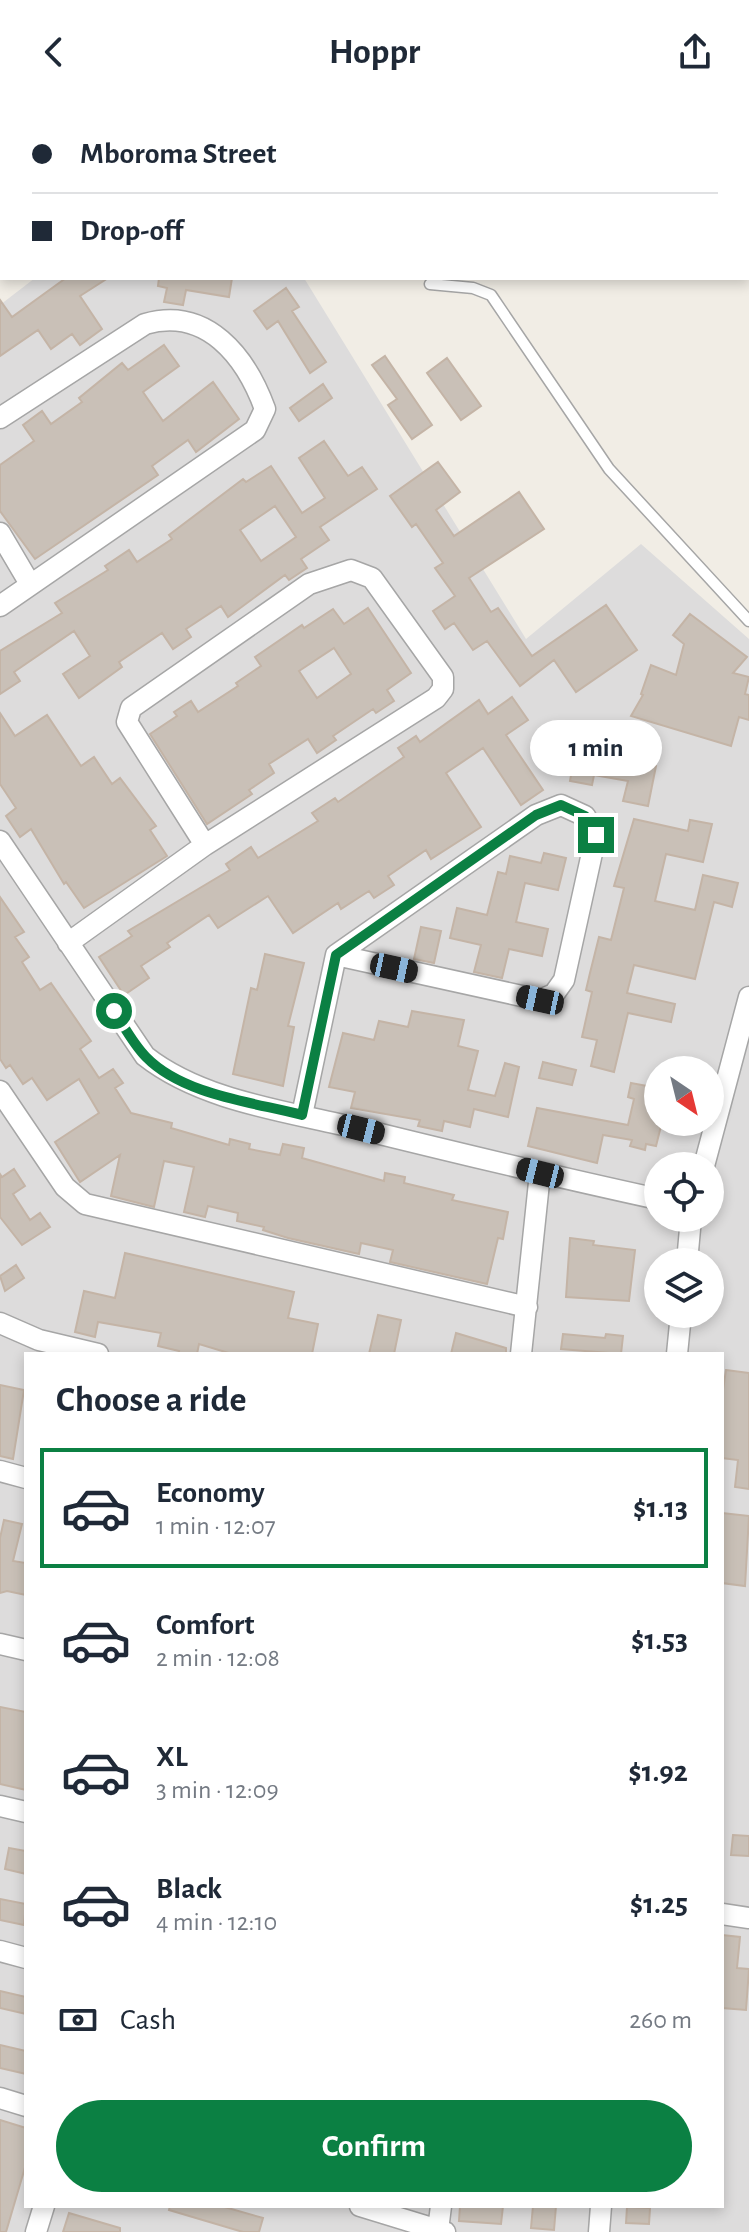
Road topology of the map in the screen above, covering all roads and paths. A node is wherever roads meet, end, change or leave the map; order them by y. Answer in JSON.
{"nodes":[{"id":1,"x":430,"y":284,"type":"dead end"},
{"id":2,"x":0,"y":418,"type":"edge"},
{"id":3,"x":0,"y":533,"type":"edge"},
{"id":4,"x":30,"y":584,"type":"junction"},
{"id":5,"x":0,"y":606,"type":"edge"},
{"id":6,"x":749,"y":621,"type":"edge"},
{"id":7,"x":0,"y":841,"type":"edge"},
{"id":8,"x":205,"y":845,"type":"junction"},
{"id":9,"x":68,"y":943,"type":"junction"},
{"id":10,"x":336,"y":955,"type":"junction"},
{"id":11,"x":747,"y":1011,"type":"edge"},
{"id":12,"x":0,"y":1091,"type":"edge"},
{"id":13,"x":302,"y":1115,"type":"junction"},
{"id":14,"x":708,"y":1152,"type":"edge"},
{"id":15,"x":540,"y":1173,"type":"junction"},
{"id":16,"x":644,"y":1196,"type":"edge"},
{"id":17,"x":527,"y":1307,"type":"junction"},
{"id":18,"x":0,"y":1323,"type":"edge"},
{"id":19,"x":680,"y":1328,"type":"edge"},
{"id":20,"x":90,"y":1352,"type":"edge"},
{"id":21,"x":521,"y":1352,"type":"edge"},
{"id":22,"x":677,"y":1352,"type":"edge"},
{"id":23,"x":0,"y":1471,"type":"edge"},
{"id":24,"x":24,"y":1477,"type":"edge"},
{"id":25,"x":0,"y":1644,"type":"edge"},
{"id":26,"x":24,"y":1650,"type":"edge"},
{"id":27,"x":0,"y":1806,"type":"edge"},
{"id":28,"x":24,"y":1812,"type":"edge"},
{"id":29,"x":724,"y":1914,"type":"edge"},
{"id":30,"x":749,"y":1918,"type":"edge"},
{"id":31,"x":0,"y":1951,"type":"edge"},
{"id":32,"x":24,"y":1957,"type":"edge"},
{"id":33,"x":0,"y":2098,"type":"edge"},
{"id":34,"x":24,"y":2105,"type":"edge"},
{"id":35,"x":43,"y":2208,"type":"edge"},
{"id":36,"x":367,"y":2208,"type":"edge"},
{"id":37,"x":441,"y":2208,"type":"edge"},
{"id":38,"x":601,"y":2208,"type":"edge"},
{"id":39,"x":442,"y":2231,"type":"edge"},
{"id":40,"x":36,"y":2232,"type":"edge"},
{"id":41,"x":599,"y":2232,"type":"edge"}],
"edges":[{"from":1,"to":6,"type":"lane"},
{"from":2,"to":4,"type":"street"},
{"from":3,"to":4,"type":"street"},
{"from":4,"to":5,"type":"street"},
{"from":7,"to":9,"type":"street"},
{"from":8,"to":8,"type":"street"},
{"from":8,"to":9,"type":"street"},
{"from":9,"to":13,"type":"street"},
{"from":10,"to":10,"type":"street"},
{"from":10,"to":13,"type":"street"},
{"from":11,"to":14,"type":"street"},
{"from":12,"to":17,"type":"street"},
{"from":13,"to":15,"type":"street"},
{"from":15,"to":16,"type":"street"},
{"from":15,"to":17,"type":"street"},
{"from":17,"to":21,"type":"street"},
{"from":18,"to":20,"type":"street"},
{"from":19,"to":22,"type":"street"},
{"from":23,"to":24,"type":"street"},
{"from":25,"to":26,"type":"street"},
{"from":27,"to":28,"type":"street"},
{"from":29,"to":30,"type":"street"},
{"from":31,"to":32,"type":"street"},
{"from":33,"to":34,"type":"street"},
{"from":35,"to":40,"type":"street"},
{"from":36,"to":39,"type":"street"},
{"from":37,"to":39,"type":"street"},
{"from":38,"to":41,"type":"street"}]}
